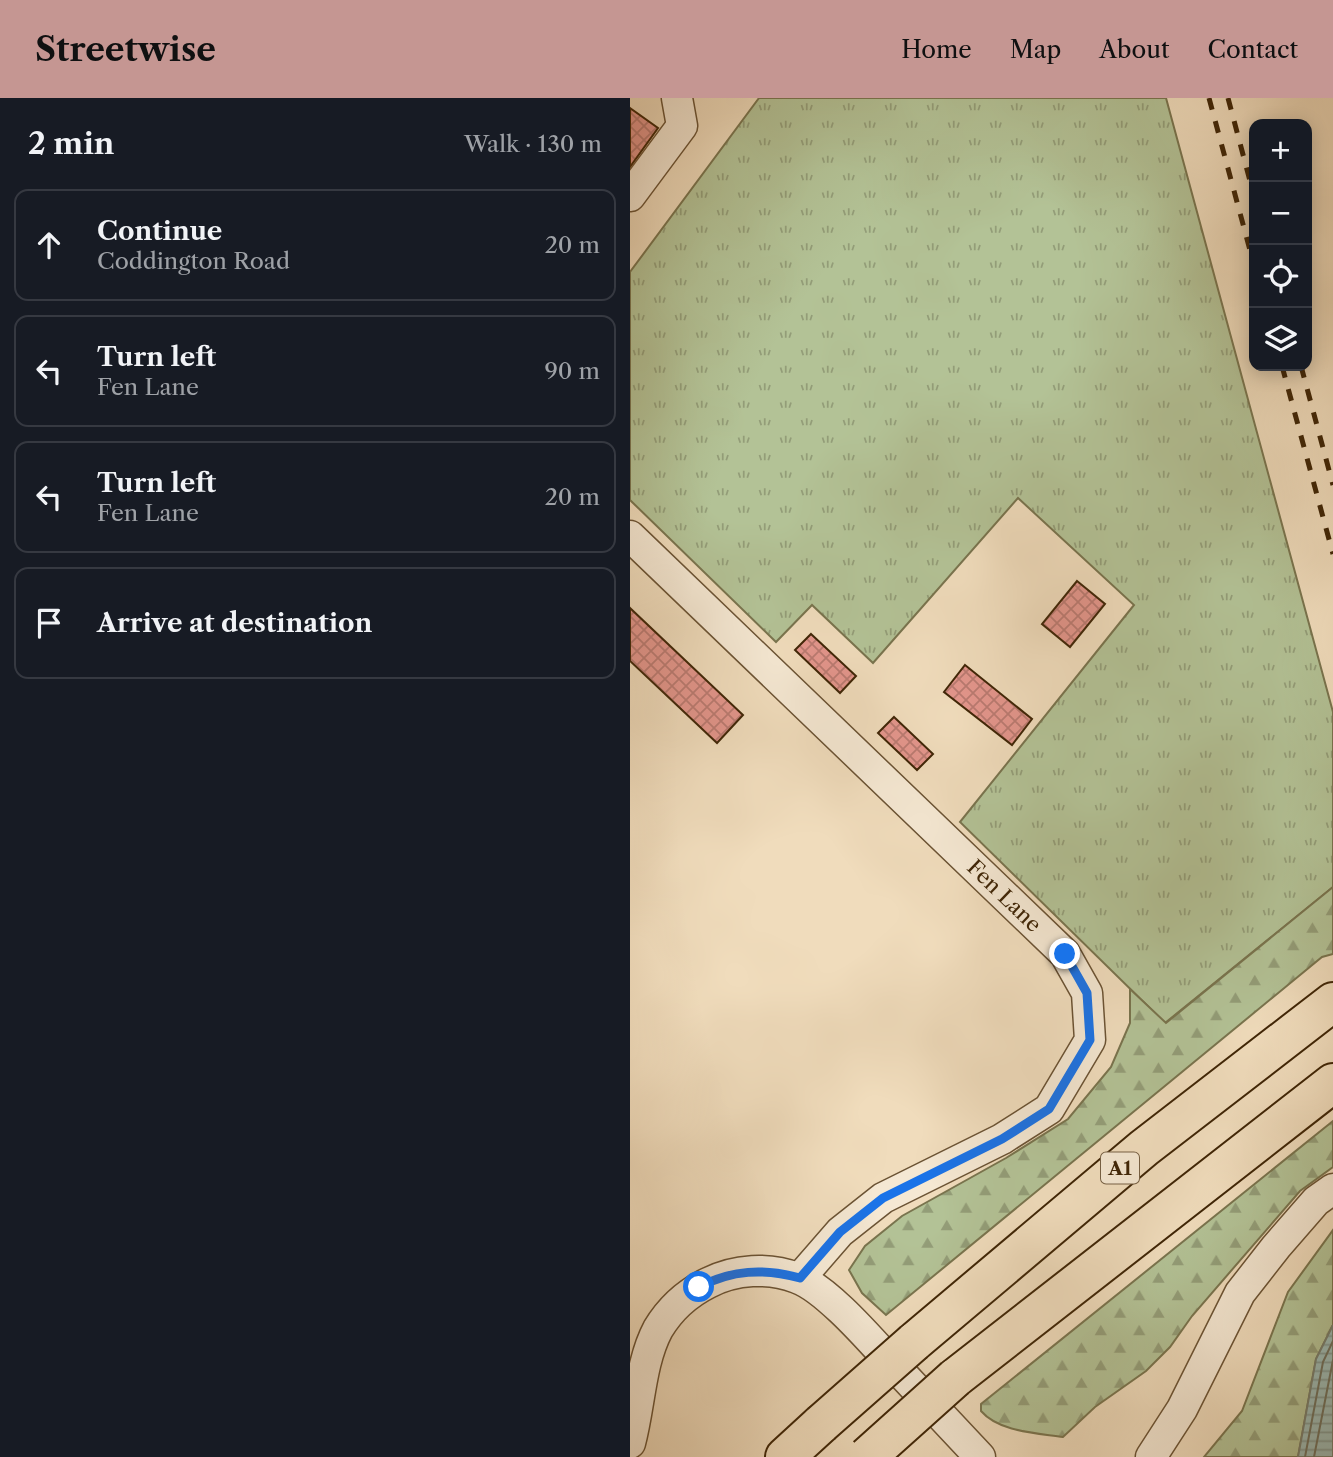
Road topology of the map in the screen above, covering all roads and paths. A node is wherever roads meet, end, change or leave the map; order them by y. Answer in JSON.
{"nodes":[{"id":1,"x":677,"y":98,"type":"edge"},
{"id":2,"x":630,"y":196,"type":"edge"},
{"id":3,"x":630,"y":536,"type":"edge"},
{"id":4,"x":1333,"y":1002,"type":"edge"},
{"id":5,"x":1333,"y":1083,"type":"edge"},
{"id":6,"x":1333,"y":1189,"type":"edge"},
{"id":7,"x":800,"y":1278,"type":"junction"},
{"id":8,"x":630,"y":1443,"type":"edge"},
{"id":9,"x":785,"y":1457,"type":"edge"},
{"id":10,"x":867,"y":1457,"type":"edge"},
{"id":11,"x":979,"y":1457,"type":"edge"},
{"id":12,"x":1151,"y":1457,"type":"edge"}],
"edges":[{"from":1,"to":2,"type":"street"},
{"from":3,"to":7,"type":"street","name":"Fen Lane"},
{"from":4,"to":9,"type":"highway","number":"A1","bridge":true},
{"from":5,"to":10,"type":"highway","bridge":true},
{"from":6,"to":12,"type":"street"},
{"from":7,"to":8,"type":"street"},
{"from":7,"to":11,"type":"street"}]}
